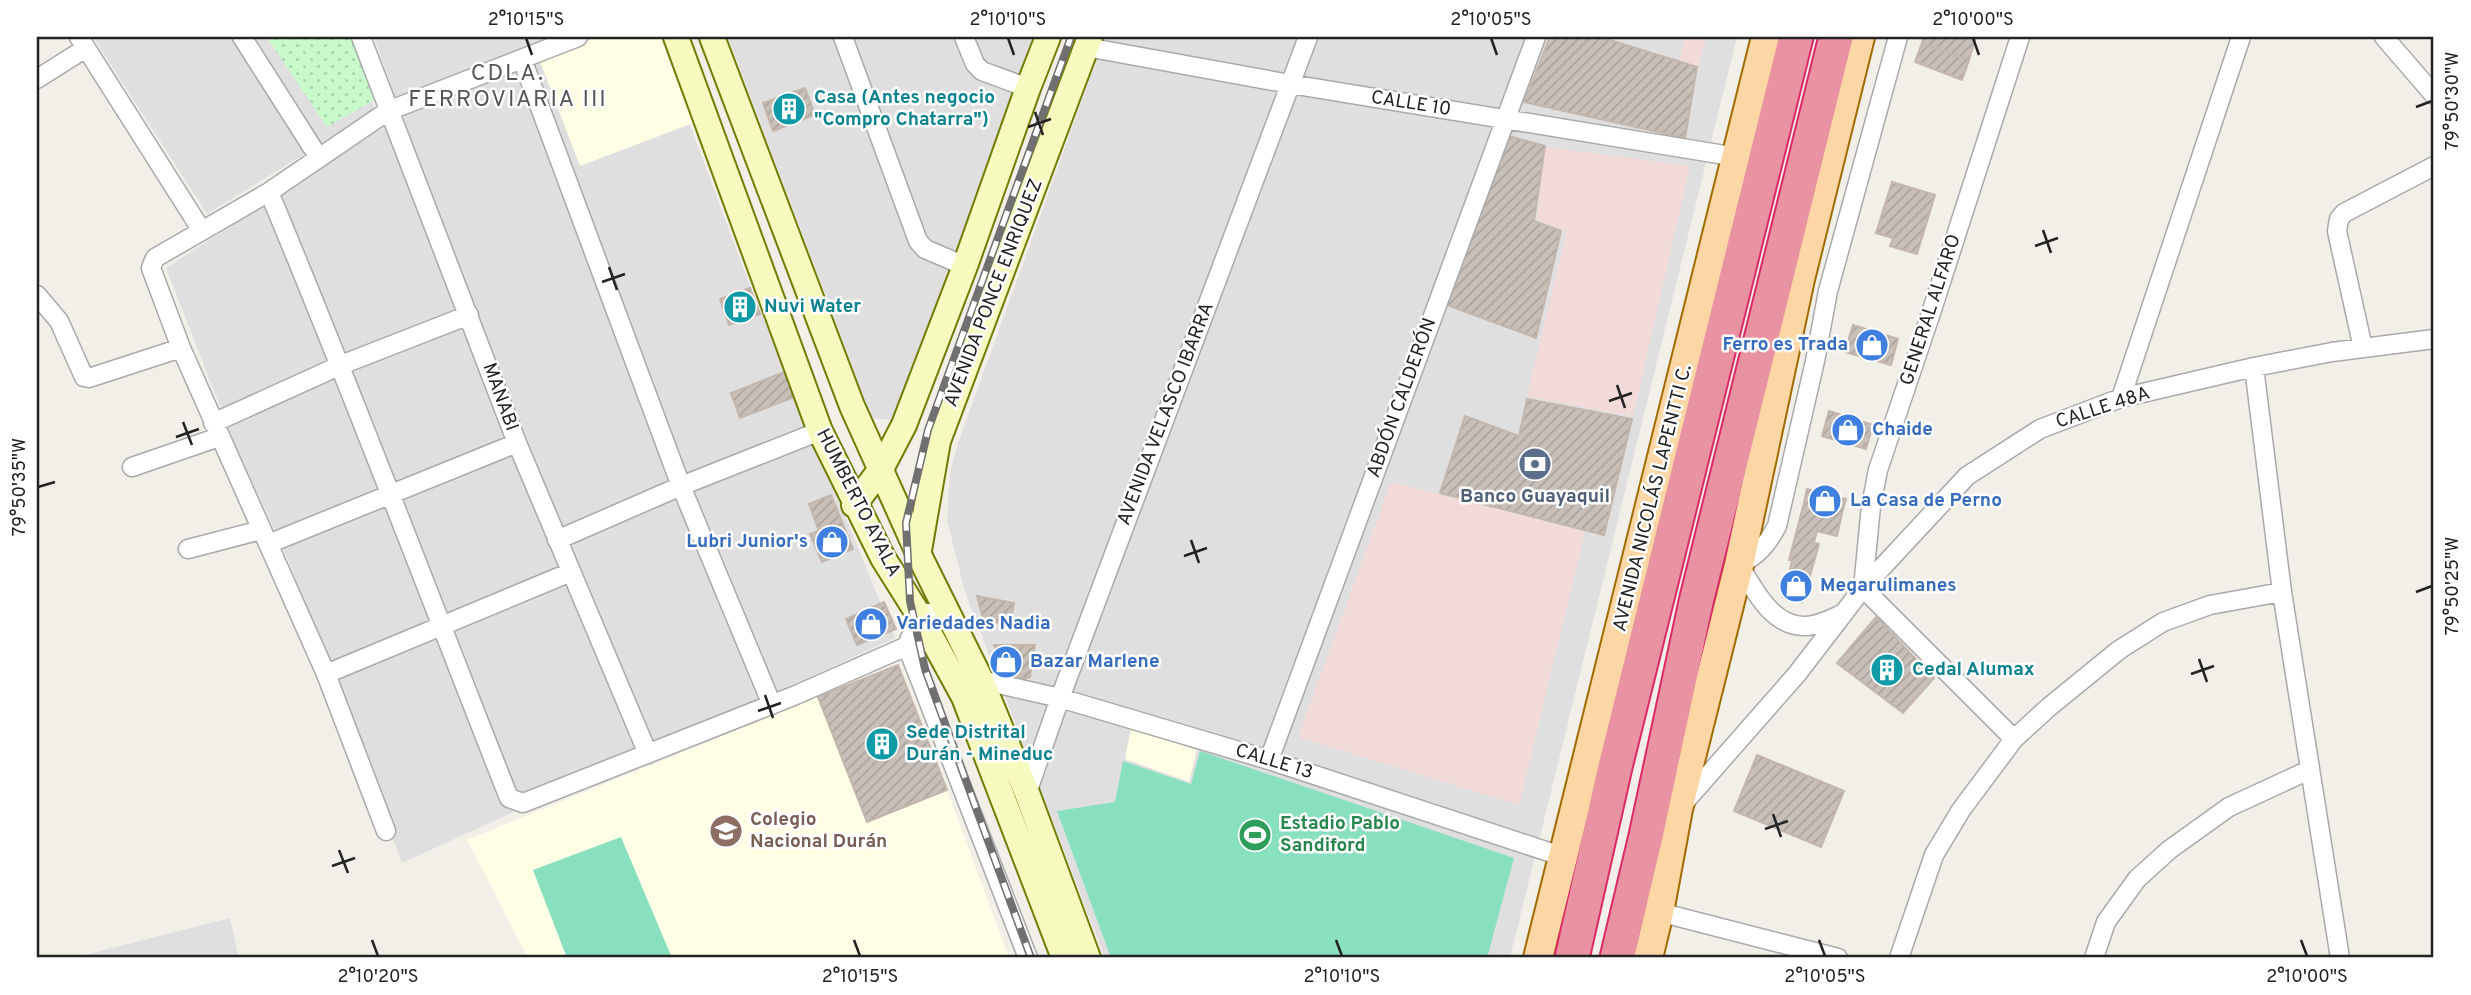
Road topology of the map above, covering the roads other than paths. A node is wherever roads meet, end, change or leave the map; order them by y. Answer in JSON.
{"nodes":[{"id":1,"x":242,"y":37,"type":"edge"},
{"id":2,"x":361,"y":37,"type":"edge"},
{"id":3,"x":578,"y":37,"type":"edge"},
{"id":4,"x":677,"y":37,"type":"edge"},
{"id":5,"x":712,"y":37,"type":"edge"},
{"id":6,"x":843,"y":37,"type":"edge"},
{"id":7,"x":964,"y":37,"type":"edge"},
{"id":8,"x":1048,"y":37,"type":"edge"},
{"id":9,"x":1308,"y":37,"type":"edge"},
{"id":10,"x":1536,"y":37,"type":"edge"},
{"id":11,"x":1766,"y":37,"type":"edge"},
{"id":12,"x":1796,"y":37,"type":"edge"},
{"id":13,"x":1836,"y":37,"type":"edge"},
{"id":14,"x":1860,"y":37,"type":"edge"},
{"id":15,"x":1898,"y":37,"type":"edge"},
{"id":16,"x":2020,"y":37,"type":"edge"},
{"id":17,"x":2241,"y":37,"type":"edge"},
{"id":18,"x":2384,"y":37,"type":"edge"},
{"id":19,"x":1088,"y":42,"type":"edge"},
{"id":20,"x":82,"y":43,"type":"edge"},
{"id":21,"x":522,"y":59,"type":"junction"},
{"id":22,"x":37,"y":79,"type":"edge"},
{"id":23,"x":1290,"y":84,"type":"junction"},
{"id":24,"x":1028,"y":88,"type":"junction"},
{"id":25,"x":2434,"y":95,"type":"edge"},
{"id":26,"x":388,"y":111,"type":"junction"},
{"id":27,"x":1505,"y":118,"type":"junction"},
{"id":28,"x":1737,"y":157,"type":"junction"},
{"id":29,"x":319,"y":158,"type":"junction"},
{"id":30,"x":2434,"y":166,"type":"edge"},
{"id":31,"x":269,"y":192,"type":"junction"},
{"id":32,"x":1807,"y":199,"type":"junction"},
{"id":33,"x":202,"y":231,"type":"junction"},
{"id":34,"x":965,"y":266,"type":"junction"},
{"id":35,"x":37,"y":295,"type":"edge"},
{"id":36,"x":469,"y":315,"type":"junction"},
{"id":37,"x":2434,"y":340,"type":"edge"},
{"id":38,"x":181,"y":348,"type":"junction"},
{"id":39,"x":2363,"y":348,"type":"junction"},
{"id":40,"x":341,"y":365,"type":"junction"},
{"id":41,"x":2254,"y":367,"type":"junction"},
{"id":42,"x":2121,"y":398,"type":"junction"},
{"id":43,"x":216,"y":430,"type":"junction"},
{"id":44,"x":820,"y":431,"type":"junction"},
{"id":45,"x":517,"y":443,"type":"junction"},
{"id":46,"x":132,"y":467,"type":"dead end"},
{"id":47,"x":881,"y":469,"type":"junction"},
{"id":48,"x":681,"y":485,"type":"junction"},
{"id":49,"x":389,"y":494,"type":"junction"},
{"id":50,"x":855,"y":505,"type":"junction"},
{"id":51,"x":264,"y":537,"type":"junction"},
{"id":52,"x":557,"y":540,"type":"junction"},
{"id":53,"x":188,"y":549,"type":"dead end"},
{"id":54,"x":919,"y":555,"type":"junction"},
{"id":55,"x":1739,"y":565,"type":"junction"},
{"id":56,"x":571,"y":572,"type":"junction"},
{"id":57,"x":897,"y":582,"type":"junction"},
{"id":58,"x":1863,"y":589,"type":"junction"},
{"id":59,"x":2282,"y":592,"type":"junction"},
{"id":60,"x":940,"y":600,"type":"junction"},
{"id":61,"x":1842,"y":614,"type":"junction"},
{"id":62,"x":922,"y":620,"type":"junction"},
{"id":63,"x":441,"y":627,"type":"junction"},
{"id":64,"x":907,"y":646,"type":"junction"},
{"id":65,"x":326,"y":674,"type":"junction"},
{"id":66,"x":981,"y":680,"type":"junction"},
{"id":67,"x":1060,"y":698,"type":"junction"},
{"id":68,"x":772,"y":705,"type":"junction"},
{"id":69,"x":2014,"y":739,"type":"junction"},
{"id":70,"x":648,"y":754,"type":"junction"},
{"id":71,"x":1269,"y":760,"type":"junction"},
{"id":72,"x":2309,"y":769,"type":"junction"},
{"id":73,"x":1027,"y":793,"type":"junction"},
{"id":74,"x":1678,"y":809,"type":"junction"},
{"id":75,"x":386,"y":831,"type":"dead end"},
{"id":76,"x":1564,"y":857,"type":"junction"},
{"id":77,"x":1659,"y":912,"type":"junction"},
{"id":78,"x":1028,"y":958,"type":"edge"},
{"id":79,"x":1064,"y":958,"type":"edge"},
{"id":80,"x":1088,"y":958,"type":"edge"},
{"id":81,"x":1538,"y":958,"type":"edge"},
{"id":82,"x":1572,"y":958,"type":"edge"},
{"id":83,"x":1617,"y":958,"type":"edge"},
{"id":84,"x":1648,"y":958,"type":"edge"},
{"id":85,"x":1838,"y":958,"type":"edge"},
{"id":86,"x":1899,"y":958,"type":"edge"},
{"id":87,"x":2094,"y":958,"type":"edge"},
{"id":88,"x":2340,"y":958,"type":"edge"}],
"edges":[{"from":1,"to":29,"type":"street"},
{"from":2,"to":26,"type":"street","name":"MANABI"},
{"from":3,"to":21,"type":"street"},
{"from":4,"to":44,"type":"street","name":"HUMBERTO AYALA"},
{"from":5,"to":47,"type":"street","name":"HUMBERTO AYALA"},
{"from":6,"to":34,"type":"street"},
{"from":7,"to":24,"type":"street"},
{"from":8,"to":24,"type":"street","name":"AVENIDA PONCE ENRIQUEZ"},
{"from":9,"to":23,"type":"street","name":"AVENIDA VELASCO IBARRA"},
{"from":10,"to":27,"type":"street","name":"ABDÓN CALDERÓN"},
{"from":11,"to":28,"type":"main road","name":"AVENIDA NICOLÁS LAPENTTI C."},
{"from":12,"to":82,"type":"highway","name":"AVENIDA NICOLÁS LAPENTTI C."},
{"from":13,"to":32,"type":"highway"},
{"from":14,"to":32,"type":"main road"},
{"from":15,"to":55,"type":"street"},
{"from":16,"to":58,"type":"street","name":"GENERAL ALFARO"},
{"from":17,"to":42,"type":"street"},
{"from":18,"to":25,"type":"street"},
{"from":19,"to":23,"type":"street","name":"CALLE 10"},
{"from":19,"to":54,"type":"street","name":"AVENIDA PONCE ENRIQUEZ"},
{"from":20,"to":22,"type":"street"},
{"from":20,"to":33,"type":"street"},
{"from":21,"to":26,"type":"street"},
{"from":21,"to":48,"type":"street"},
{"from":23,"to":27,"type":"street","name":"CALLE 10"},
{"from":23,"to":67,"type":"street","name":"AVENIDA VELASCO IBARRA"},
{"from":24,"to":34,"type":"street","name":"AVENIDA PONCE ENRIQUEZ"},
{"from":26,"to":29,"type":"street"},
{"from":26,"to":36,"type":"street","name":"MANABI"},
{"from":27,"to":28,"type":"street","name":"CALLE 10"},
{"from":27,"to":71,"type":"street","name":"ABDÓN CALDERÓN"},
{"from":28,"to":76,"type":"main road","name":"AVENIDA NICOLÁS LAPENTTI C."},
{"from":29,"to":31,"type":"street"},
{"from":30,"to":39,"type":"street"},
{"from":31,"to":33,"type":"street"},
{"from":31,"to":40,"type":"street"},
{"from":32,"to":55,"type":"main road"},
{"from":32,"to":83,"type":"highway"},
{"from":33,"to":38,"type":"street"},
{"from":34,"to":47,"type":"street","name":"AVENIDA PONCE ENRIQUEZ"},
{"from":35,"to":38,"type":"street"},
{"from":36,"to":40,"type":"street"},
{"from":36,"to":45,"type":"street","name":"MANABI"},
{"from":37,"to":39,"type":"street","name":"CALLE 48A"},
{"from":38,"to":43,"type":"street"},
{"from":39,"to":41,"type":"street","name":"CALLE 48A"},
{"from":40,"to":43,"type":"street"},
{"from":40,"to":49,"type":"street"},
{"from":41,"to":42,"type":"street","name":"CALLE 48A"},
{"from":41,"to":59,"type":"street"},
{"from":42,"to":58,"type":"street","name":"CALLE 48A"},
{"from":43,"to":46,"type":"street"},
{"from":43,"to":51,"type":"street"},
{"from":44,"to":48,"type":"street"},
{"from":44,"to":50,"type":"street","name":"HUMBERTO AYALA"},
{"from":45,"to":49,"type":"street"},
{"from":45,"to":52,"type":"street","name":"MANABI"},
{"from":47,"to":50,"type":"street","name":"AVENIDA PONCE ENRIQUEZ"},
{"from":47,"to":54,"type":"street","name":"HUMBERTO AYALA"},
{"from":48,"to":52,"type":"street"},
{"from":48,"to":68,"type":"street"},
{"from":49,"to":51,"type":"street"},
{"from":49,"to":63,"type":"street"},
{"from":50,"to":57,"type":"street","name":"HUMBERTO AYALA"},
{"from":51,"to":53,"type":"street"},
{"from":51,"to":65,"type":"street"},
{"from":52,"to":56,"type":"street","name":"MANABI"},
{"from":54,"to":57,"type":"street"},
{"from":54,"to":60,"type":"street","name":"HUMBERTO AYALA"},
{"from":55,"to":61,"type":"street"},
{"from":55,"to":74,"type":"main road"},
{"from":56,"to":63,"type":"street"},
{"from":56,"to":70,"type":"street","name":"MANABI"},
{"from":57,"to":62,"type":"street","name":"HUMBERTO AYALA"},
{"from":58,"to":61,"type":"street","name":"CALLE 48A"},
{"from":58,"to":69,"type":"street"},
{"from":59,"to":69,"type":"street"},
{"from":59,"to":72,"type":"street"},
{"from":60,"to":62,"type":"street"},
{"from":60,"to":66,"type":"street","name":"HUMBERTO AYALA"},
{"from":61,"to":74,"type":"street","name":"CALLE 48A"},
{"from":62,"to":64,"type":"street"},
{"from":62,"to":79,"type":"street","name":"HUMBERTO AYALA"},
{"from":63,"to":65,"type":"street"},
{"from":63,"to":70,"type":"street"},
{"from":64,"to":68,"type":"street"},
{"from":64,"to":78,"type":"street"},
{"from":65,"to":75,"type":"street"},
{"from":66,"to":67,"type":"street","name":"CALLE 13"},
{"from":66,"to":73,"type":"street","name":"HUMBERTO AYALA"},
{"from":67,"to":71,"type":"street","name":"CALLE 13"},
{"from":67,"to":73,"type":"street","name":"AVENIDA VELASCO IBARRA"},
{"from":68,"to":70,"type":"street"},
{"from":69,"to":86,"type":"street"},
{"from":71,"to":76,"type":"street","name":"CALLE 13"},
{"from":72,"to":87,"type":"street"},
{"from":72,"to":88,"type":"street"},
{"from":73,"to":80,"type":"street","name":"HUMBERTO AYALA"},
{"from":74,"to":77,"type":"main road"},
{"from":76,"to":81,"type":"main road","name":"AVENIDA NICOLÁS LAPENTTI C."},
{"from":77,"to":84,"type":"main road"},
{"from":77,"to":85,"type":"street"}]}
